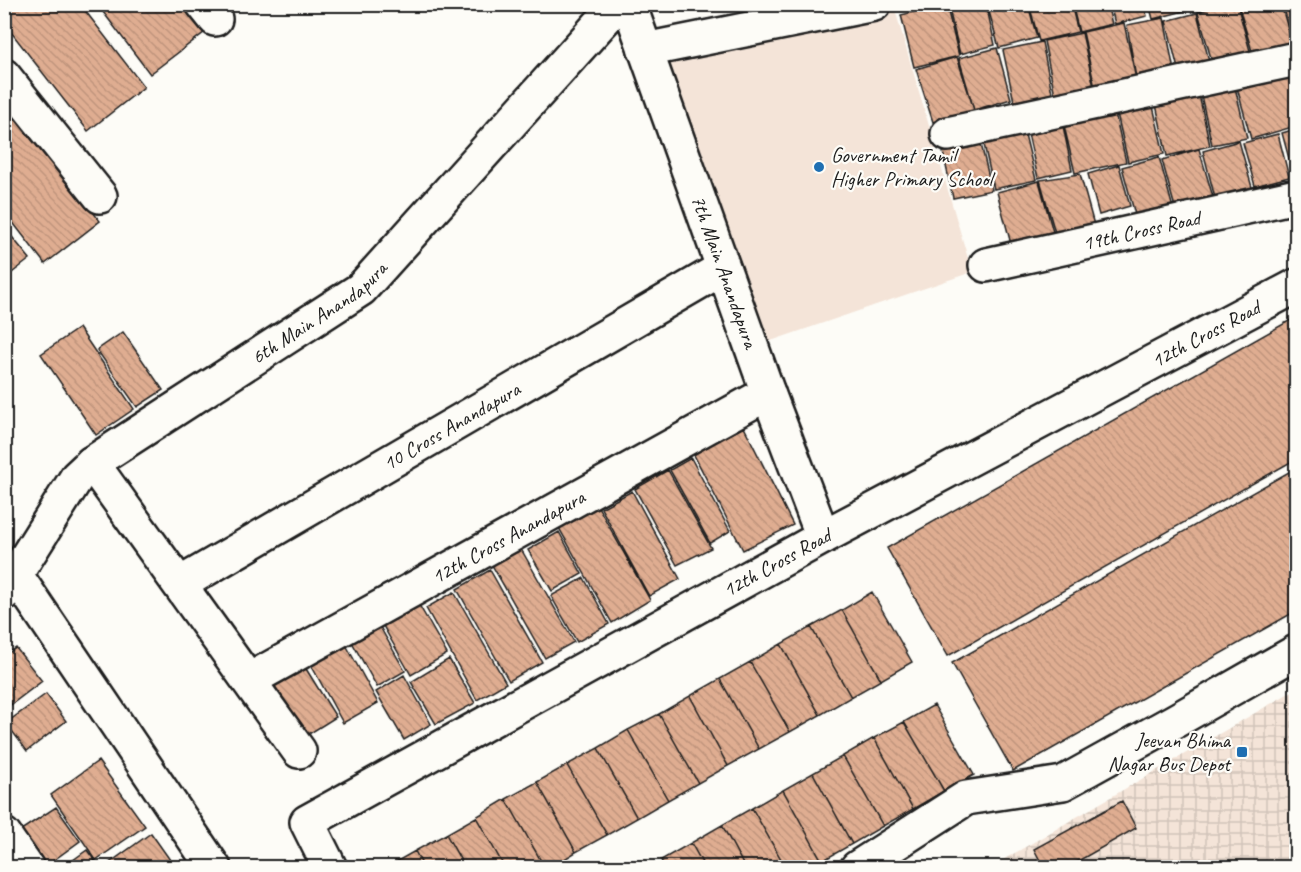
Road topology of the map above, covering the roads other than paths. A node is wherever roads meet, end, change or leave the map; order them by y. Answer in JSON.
{"nodes":[{"id":1,"x":618,"y":4,"type":"edge"},
{"id":2,"x":629,"y":4,"type":"edge"},
{"id":3,"x":874,"y":4,"type":"edge"},
{"id":4,"x":645,"y":50,"type":"junction"},
{"id":5,"x":1296,"y":58,"type":"edge"},
{"id":6,"x":4,"y":76,"type":"edge"},
{"id":7,"x":948,"y":134,"type":"dead end"},
{"id":8,"x":100,"y":196,"type":"dead end"},
{"id":9,"x":1296,"y":196,"type":"edge"},
{"id":10,"x":986,"y":265,"type":"dead end"},
{"id":11,"x":723,"y":268,"type":"junction"},
{"id":12,"x":1296,"y":286,"type":"edge"},
{"id":13,"x":768,"y":393,"type":"junction"},
{"id":14,"x":92,"y":463,"type":"junction"},
{"id":15,"x":823,"y":537,"type":"junction"},
{"id":16,"x":10,"y":584,"type":"edge"},
{"id":17,"x":180,"y":584,"type":"junction"},
{"id":18,"x":1296,"y":652,"type":"edge"},
{"id":19,"x":249,"y":680,"type":"junction"},
{"id":20,"x":299,"y":751,"type":"dead end"},
{"id":21,"x":4,"y":835,"type":"edge"},
{"id":22,"x":27,"y":867,"type":"edge"},
{"id":23,"x":214,"y":867,"type":"edge"},
{"id":24,"x":330,"y":867,"type":"edge"},
{"id":25,"x":857,"y":867,"type":"edge"}],
"edges":[{"from":1,"to":14,"type":"street","name":"6th Main Anandapura"},
{"from":2,"to":4,"type":"street","name":"7th Main Anandapura"},
{"from":3,"to":4,"type":"street"},
{"from":4,"to":11,"type":"street","name":"7th Main Anandapura"},
{"from":5,"to":7,"type":"street"},
{"from":6,"to":8,"type":"street"},
{"from":9,"to":10,"type":"street","name":"19th Cross Road"},
{"from":11,"to":13,"type":"street","name":"7th Main Anandapura"},
{"from":11,"to":17,"type":"street","name":"10 Cross Anandapura"},
{"from":12,"to":15,"type":"street","name":"12th Cross Road"},
{"from":13,"to":15,"type":"street","name":"7th Main Anandapura"},
{"from":13,"to":19,"type":"street","name":"12th Cross Anandapura"},
{"from":14,"to":16,"type":"street","name":"6th Main Anandapura"},
{"from":14,"to":17,"type":"street"},
{"from":15,"to":24,"type":"street","name":"12th Cross Road"},
{"from":16,"to":23,"type":"street"},
{"from":17,"to":19,"type":"street"},
{"from":18,"to":25,"type":"street"},
{"from":19,"to":20,"type":"street"},
{"from":21,"to":22,"type":"street"}]}
